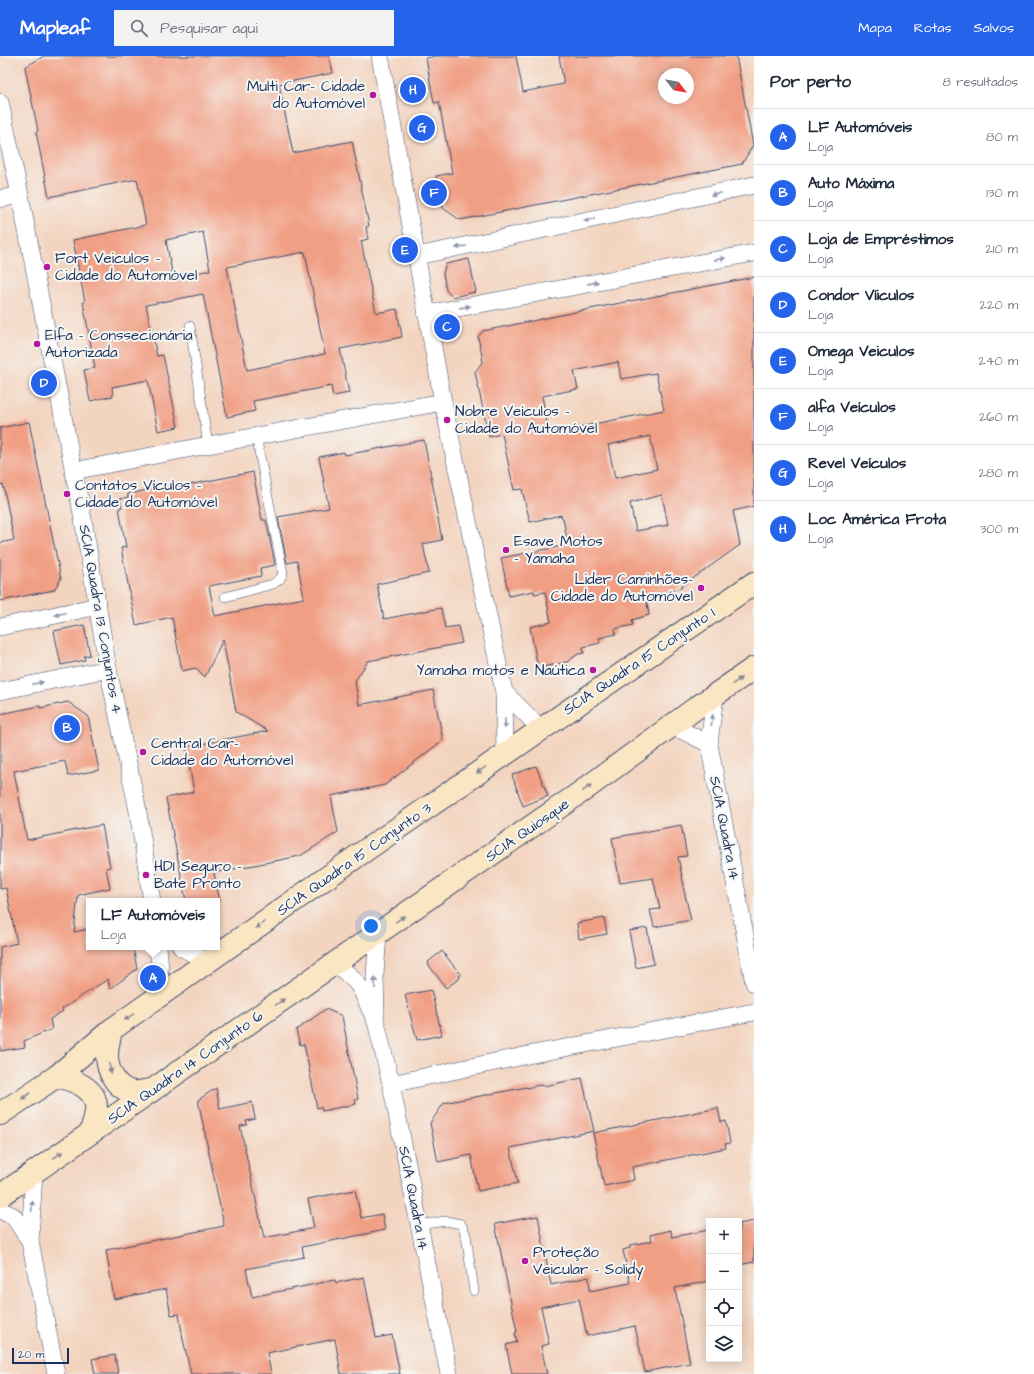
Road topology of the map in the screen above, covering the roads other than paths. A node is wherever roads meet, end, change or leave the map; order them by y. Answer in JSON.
{"nodes":[{"id":1,"x":380,"y":56,"type":"edge"},
{"id":2,"x":0,"y":102,"type":"edge"},
{"id":3,"x":754,"y":186,"type":"edge"},
{"id":4,"x":20,"y":195,"type":"junction"},
{"id":5,"x":0,"y":199,"type":"edge"},
{"id":6,"x":754,"y":253,"type":"edge"},
{"id":7,"x":417,"y":256,"type":"junction"},
{"id":8,"x":426,"y":314,"type":"junction"},
{"id":9,"x":190,"y":326,"type":"dead end"},
{"id":10,"x":443,"y":402,"type":"junction"},
{"id":11,"x":256,"y":436,"type":"junction"},
{"id":12,"x":208,"y":445,"type":"junction"},
{"id":13,"x":73,"y":471,"type":"junction"},
{"id":14,"x":751,"y":588,"type":"edge"},
{"id":15,"x":225,"y":597,"type":"dead end"},
{"id":16,"x":98,"y":606,"type":"junction"},
{"id":17,"x":0,"y":627,"type":"edge"},
{"id":18,"x":754,"y":668,"type":"edge"},
{"id":19,"x":108,"y":669,"type":"junction"},
{"id":20,"x":0,"y":691,"type":"edge"},
{"id":21,"x":504,"y":692,"type":"junction"},
{"id":22,"x":715,"y":696,"type":"junction"},
{"id":23,"x":674,"y":726,"type":"junction"},
{"id":24,"x":533,"y":734,"type":"junction"},
{"id":25,"x":709,"y":744,"type":"junction"},
{"id":26,"x":505,"y":753,"type":"junction"},
{"id":27,"x":152,"y":898,"type":"edge"},
{"id":28,"x":378,"y":934,"type":"junction"},
{"id":29,"x":356,"y":949,"type":"joint"},
{"id":30,"x":158,"y":950,"type":"edge"},
{"id":31,"x":186,"y":950,"type":"edge"},
{"id":32,"x":208,"y":962,"type":"junction"},
{"id":33,"x":336,"y":963,"type":"junction"},
{"id":34,"x":754,"y":983,"type":"edge"},
{"id":35,"x":158,"y":997,"type":"junction"},
{"id":36,"x":754,"y":1012,"type":"edge"},
{"id":37,"x":376,"y":1022,"type":"junction"},
{"id":38,"x":111,"y":1030,"type":"junction"},
{"id":39,"x":57,"y":1076,"type":"junction"},
{"id":40,"x":391,"y":1084,"type":"junction"},
{"id":41,"x":152,"y":1090,"type":"junction"},
{"id":42,"x":0,"y":1114,"type":"edge"},
{"id":43,"x":91,"y":1132,"type":"junction"},
{"id":44,"x":34,"y":1172,"type":"junction"},
{"id":45,"x":8,"y":1191,"type":"edge"},
{"id":46,"x":0,"y":1210,"type":"edge"},
{"id":47,"x":419,"y":1225,"type":"junction"},
{"id":48,"x":30,"y":1241,"type":"junction"},
{"id":49,"x":474,"y":1291,"type":"dead end"},
{"id":50,"x":56,"y":1374,"type":"edge"},
{"id":51,"x":449,"y":1374,"type":"edge"}],
"edges":[{"from":1,"to":7,"type":"street"},
{"from":2,"to":4,"type":"street","name":"SCIA Quadra 13 Conjuntos 4"},
{"from":3,"to":7,"type":"street","one_way":true},
{"from":4,"to":5,"type":"street"},
{"from":4,"to":13,"type":"street","name":"SCIA Quadra 13 Conjuntos 4"},
{"from":8,"to":6,"type":"street","one_way":true},
{"from":7,"to":8,"type":"street"},
{"from":8,"to":10,"type":"street"},
{"from":9,"to":12,"type":"lane"},
{"from":10,"to":11,"type":"street"},
{"from":10,"to":21,"type":"street"},
{"from":11,"to":12,"type":"street"},
{"from":11,"to":15,"type":"lane"},
{"from":12,"to":13,"type":"street"},
{"from":13,"to":16,"type":"street","name":"SCIA Quadra 13 Conjuntos 4"},
{"from":14,"to":24,"type":"main road","name":"SCIA Quadra 15 Conjunto 1"},
{"from":16,"to":17,"type":"street","one_way":true},
{"from":16,"to":19,"type":"street","name":"SCIA Quadra 13 Conjuntos 4"},
{"from":22,"to":18,"type":"main road","name":"SCIA Quiosque","one_way":true},
{"from":20,"to":19,"type":"street","one_way":true},
{"from":19,"to":27,"type":"street","name":"SCIA Quadra 13 Conjuntos 4"},
{"from":21,"to":24,"type":"street"},
{"from":21,"to":26,"type":"street","one_way":true},
{"from":22,"to":23,"type":"main road","name":"SCIA Quiosque"},
{"from":25,"to":22,"type":"street","name":"SCIA Quadra 14","one_way":true},
{"from":23,"to":25,"type":"street"},
{"from":28,"to":23,"type":"main road","name":"SCIA Quiosque","one_way":true},
{"from":24,"to":26,"type":"main road","name":"SCIA Quadra 15 Conjunto 3"},
{"from":25,"to":34,"type":"street","name":"SCIA Quadra 14"},
{"from":26,"to":32,"type":"main road","name":"SCIA Quadra 15 Conjunto 3","one_way":true},
{"from":28,"to":29,"type":"main road","name":"SCIA Quiosque"},
{"from":37,"to":28,"type":"street","name":"SCIA Quadra 14","one_way":true},
{"from":29,"to":33,"type":"main road","name":"SCIA Quadra 14 Conjunto 6"},
{"from":30,"to":35,"type":"street"},
{"from":31,"to":32,"type":"street"},
{"from":32,"to":35,"type":"main road","name":"SCIA Quadra 15 Conjunto 3"},
{"from":33,"to":37,"type":"street","name":"SCIA Quadra 14"},
{"from":41,"to":33,"type":"main road","name":"SCIA Quadra 14 Conjunto 6","one_way":true},
{"from":35,"to":38,"type":"main road","name":"SCIA Quadra 15 Conjunto 3","one_way":true},
{"from":36,"to":40,"type":"street"},
{"from":37,"to":40,"type":"street","name":"SCIA Quadra 14"},
{"from":38,"to":39,"type":"main road","name":"SCIA Quadra 15 Conjunto 3"},
{"from":38,"to":41,"type":"main road","one_way":true},
{"from":39,"to":42,"type":"main road","name":"SCIA Quadra 15 Conjunto 3","one_way":true},
{"from":39,"to":43,"type":"main road"},
{"from":40,"to":47,"type":"street","name":"SCIA Quadra 14"},
{"from":41,"to":43,"type":"main road","name":"SCIA Quadra 14 Conjunto 6"},
{"from":44,"to":43,"type":"main road","name":"SCIA Quadra 14 Conjunto 6","one_way":true},
{"from":44,"to":45,"type":"main road","name":"SCIA Quadra 14 Conjunto 6"},
{"from":48,"to":44,"type":"street","one_way":true},
{"from":46,"to":48,"type":"street"},
{"from":47,"to":49,"type":"lane"},
{"from":47,"to":51,"type":"street","name":"SCIA Quadra 14"},
{"from":48,"to":50,"type":"street"}]}
